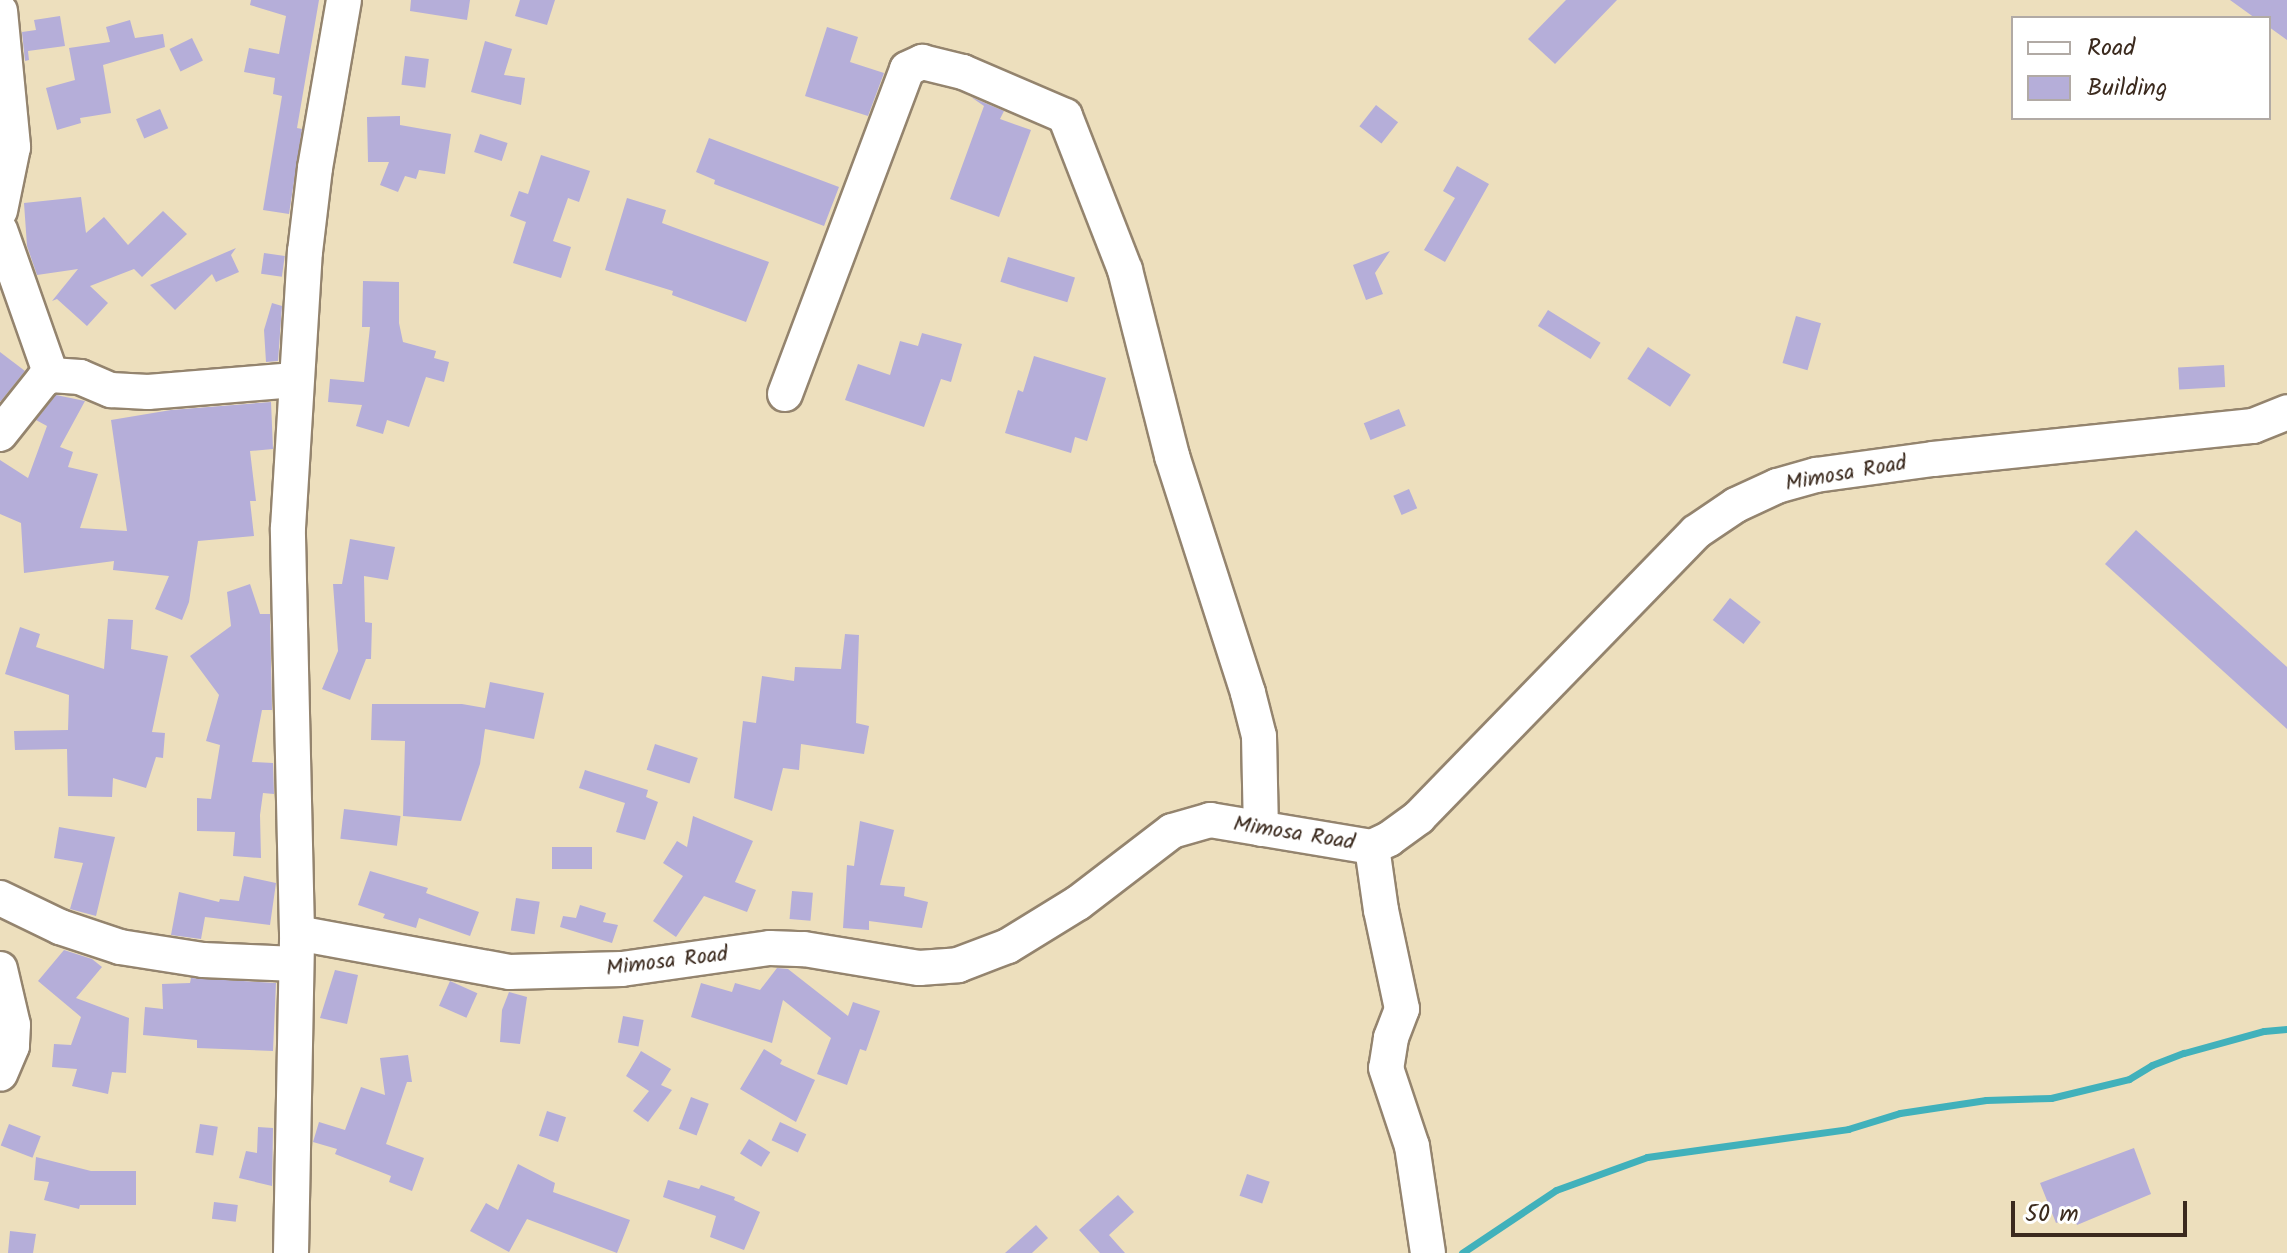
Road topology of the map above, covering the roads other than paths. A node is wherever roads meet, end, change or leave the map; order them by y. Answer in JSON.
{"nodes":[{"id":1,"x":344,"y":0,"type":"edge"},
{"id":2,"x":0,"y":11,"type":"edge"},
{"id":3,"x":0,"y":211,"type":"edge"},
{"id":4,"x":0,"y":230,"type":"edge"},
{"id":5,"x":51,"y":375,"type":"junction"},
{"id":6,"x":295,"y":380,"type":"junction"},
{"id":7,"x":785,"y":394,"type":"dead end"},
{"id":8,"x":2287,"y":412,"type":"edge"},
{"id":9,"x":0,"y":434,"type":"edge"},
{"id":10,"x":1261,"y":829,"type":"junction"},
{"id":11,"x":1372,"y":847,"type":"junction"},
{"id":12,"x":0,"y":898,"type":"edge"},
{"id":13,"x":296,"y":948,"type":"junction"},
{"id":14,"x":0,"y":969,"type":"edge"},
{"id":15,"x":0,"y":1074,"type":"edge"},
{"id":16,"x":291,"y":1253,"type":"edge"},
{"id":17,"x":1428,"y":1253,"type":"edge"}],
"edges":[{"from":1,"to":6,"type":"street"},
{"from":2,"to":3,"type":"street"},
{"from":4,"to":5,"type":"street"},
{"from":5,"to":6,"type":"street"},
{"from":5,"to":9,"type":"street"},
{"from":6,"to":13,"type":"street"},
{"from":7,"to":10,"type":"street"},
{"from":8,"to":11,"type":"street","name":"Mimosa Road"},
{"from":10,"to":11,"type":"street","name":"Mimosa Road"},
{"from":10,"to":13,"type":"street","name":"Mimosa Road"},
{"from":11,"to":17,"type":"street"},
{"from":12,"to":13,"type":"street","name":"Mimosa Road"},
{"from":13,"to":16,"type":"street"},
{"from":14,"to":15,"type":"street"}]}
